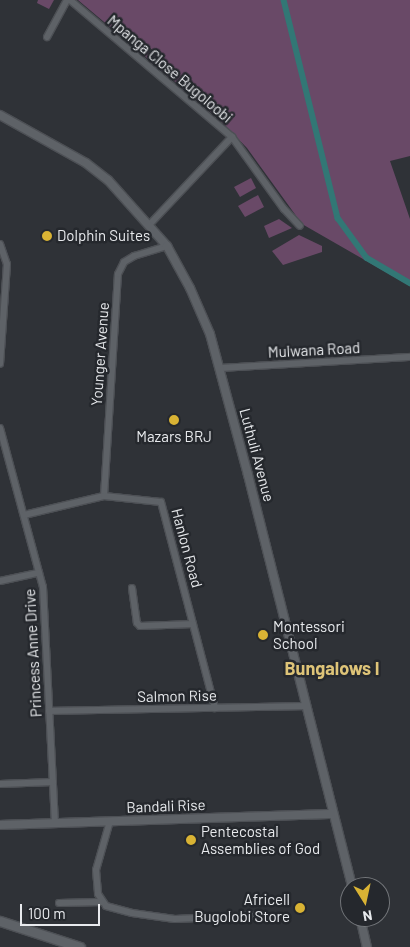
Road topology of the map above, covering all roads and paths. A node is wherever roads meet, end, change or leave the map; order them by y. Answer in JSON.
{"nodes":[{"id":1,"x":69,"y":0,"type":"edge"},
{"id":2,"x":47,"y":36,"type":"dead end"},
{"id":3,"x":0,"y":115,"type":"edge"},
{"id":4,"x":232,"y":137,"type":"junction"},
{"id":5,"x":150,"y":224,"type":"junction"},
{"id":6,"x":300,"y":226,"type":"dead end"},
{"id":7,"x":0,"y":244,"type":"edge"},
{"id":8,"x":167,"y":246,"type":"junction"},
{"id":9,"x":1,"y":343,"type":"edge"},
{"id":10,"x":410,"y":358,"type":"edge"},
{"id":11,"x":0,"y":364,"type":"edge"},
{"id":12,"x":219,"y":368,"type":"junction"},
{"id":13,"x":0,"y":428,"type":"edge"},
{"id":14,"x":104,"y":496,"type":"junction"},
{"id":15,"x":24,"y":515,"type":"junction"},
{"id":16,"x":39,"y":573,"type":"junction"},
{"id":17,"x":0,"y":581,"type":"edge"},
{"id":18,"x":132,"y":588,"type":"dead end"},
{"id":19,"x":193,"y":624,"type":"junction"},
{"id":20,"x":306,"y":706,"type":"junction"},
{"id":21,"x":215,"y":708,"type":"junction"},
{"id":22,"x":49,"y":711,"type":"junction"},
{"id":23,"x":53,"y":782,"type":"junction"},
{"id":24,"x":0,"y":784,"type":"edge"},
{"id":25,"x":334,"y":814,"type":"junction"},
{"id":26,"x":110,"y":822,"type":"junction"},
{"id":27,"x":55,"y":823,"type":"junction"},
{"id":28,"x":0,"y":825,"type":"edge"},
{"id":29,"x":350,"y":877,"type":"edge"},
{"id":30,"x":102,"y":902,"type":"junction"},
{"id":31,"x":59,"y":903,"type":"dead end"},
{"id":32,"x":263,"y":915,"type":"dead end"},
{"id":33,"x":0,"y":921,"type":"edge"},
{"id":34,"x":362,"y":927,"type":"edge"},
{"id":35,"x":80,"y":947,"type":"edge"},
{"id":36,"x":367,"y":947,"type":"edge"}],
"edges":[{"from":1,"to":2,"type":"street"},
{"from":1,"to":4,"type":"street","name":"Mpanga Close Bugoloobi"},
{"from":3,"to":5,"type":"street","name":"Luthuli Avenue"},
{"from":4,"to":5,"type":"street","name":"Mpanga Close Bugoloobi"},
{"from":4,"to":6,"type":"street","name":"Mpanga Close Bugoloobi"},
{"from":5,"to":8,"type":"street","name":"Luthuli Avenue"},
{"from":7,"to":9,"type":"street"},
{"from":8,"to":12,"type":"street","name":"Luthuli Avenue"},
{"from":8,"to":14,"type":"street","name":"Younger Avenue"},
{"from":9,"to":11,"type":"street"},
{"from":10,"to":12,"type":"street","name":"Mulwana Road"},
{"from":12,"to":20,"type":"street","name":"Luthuli Avenue"},
{"from":13,"to":15,"type":"street","name":"Princess Anne Drive"},
{"from":14,"to":15,"type":"street","name":"Hanlon Road"},
{"from":14,"to":19,"type":"street","name":"Hanlon Road"},
{"from":15,"to":16,"type":"street","name":"Princess Anne Drive"},
{"from":16,"to":17,"type":"street"},
{"from":16,"to":22,"type":"street","name":"Princess Anne Drive"},
{"from":18,"to":19,"type":"street"},
{"from":19,"to":21,"type":"street","name":"Hanlon Road"},
{"from":20,"to":21,"type":"street","name":"Salmon Rise"},
{"from":20,"to":25,"type":"street","name":"Luthuli Avenue"},
{"from":21,"to":22,"type":"street","name":"Salmon Rise"},
{"from":22,"to":23,"type":"street","name":"Princess Anne Drive"},
{"from":23,"to":24,"type":"street"},
{"from":23,"to":27,"type":"street","name":"Princess Anne Drive"},
{"from":25,"to":26,"type":"street","name":"Bandali Rise"},
{"from":25,"to":29,"type":"street","name":"Luthuli Avenue"},
{"from":26,"to":27,"type":"street","name":"Bandali Rise"},
{"from":26,"to":30,"type":"street"},
{"from":27,"to":28,"type":"street","name":"Bandali Rise"},
{"from":30,"to":31,"type":"street"},
{"from":30,"to":32,"type":"street"},
{"from":33,"to":35,"type":"main road"},
{"from":34,"to":36,"type":"street"}]}
